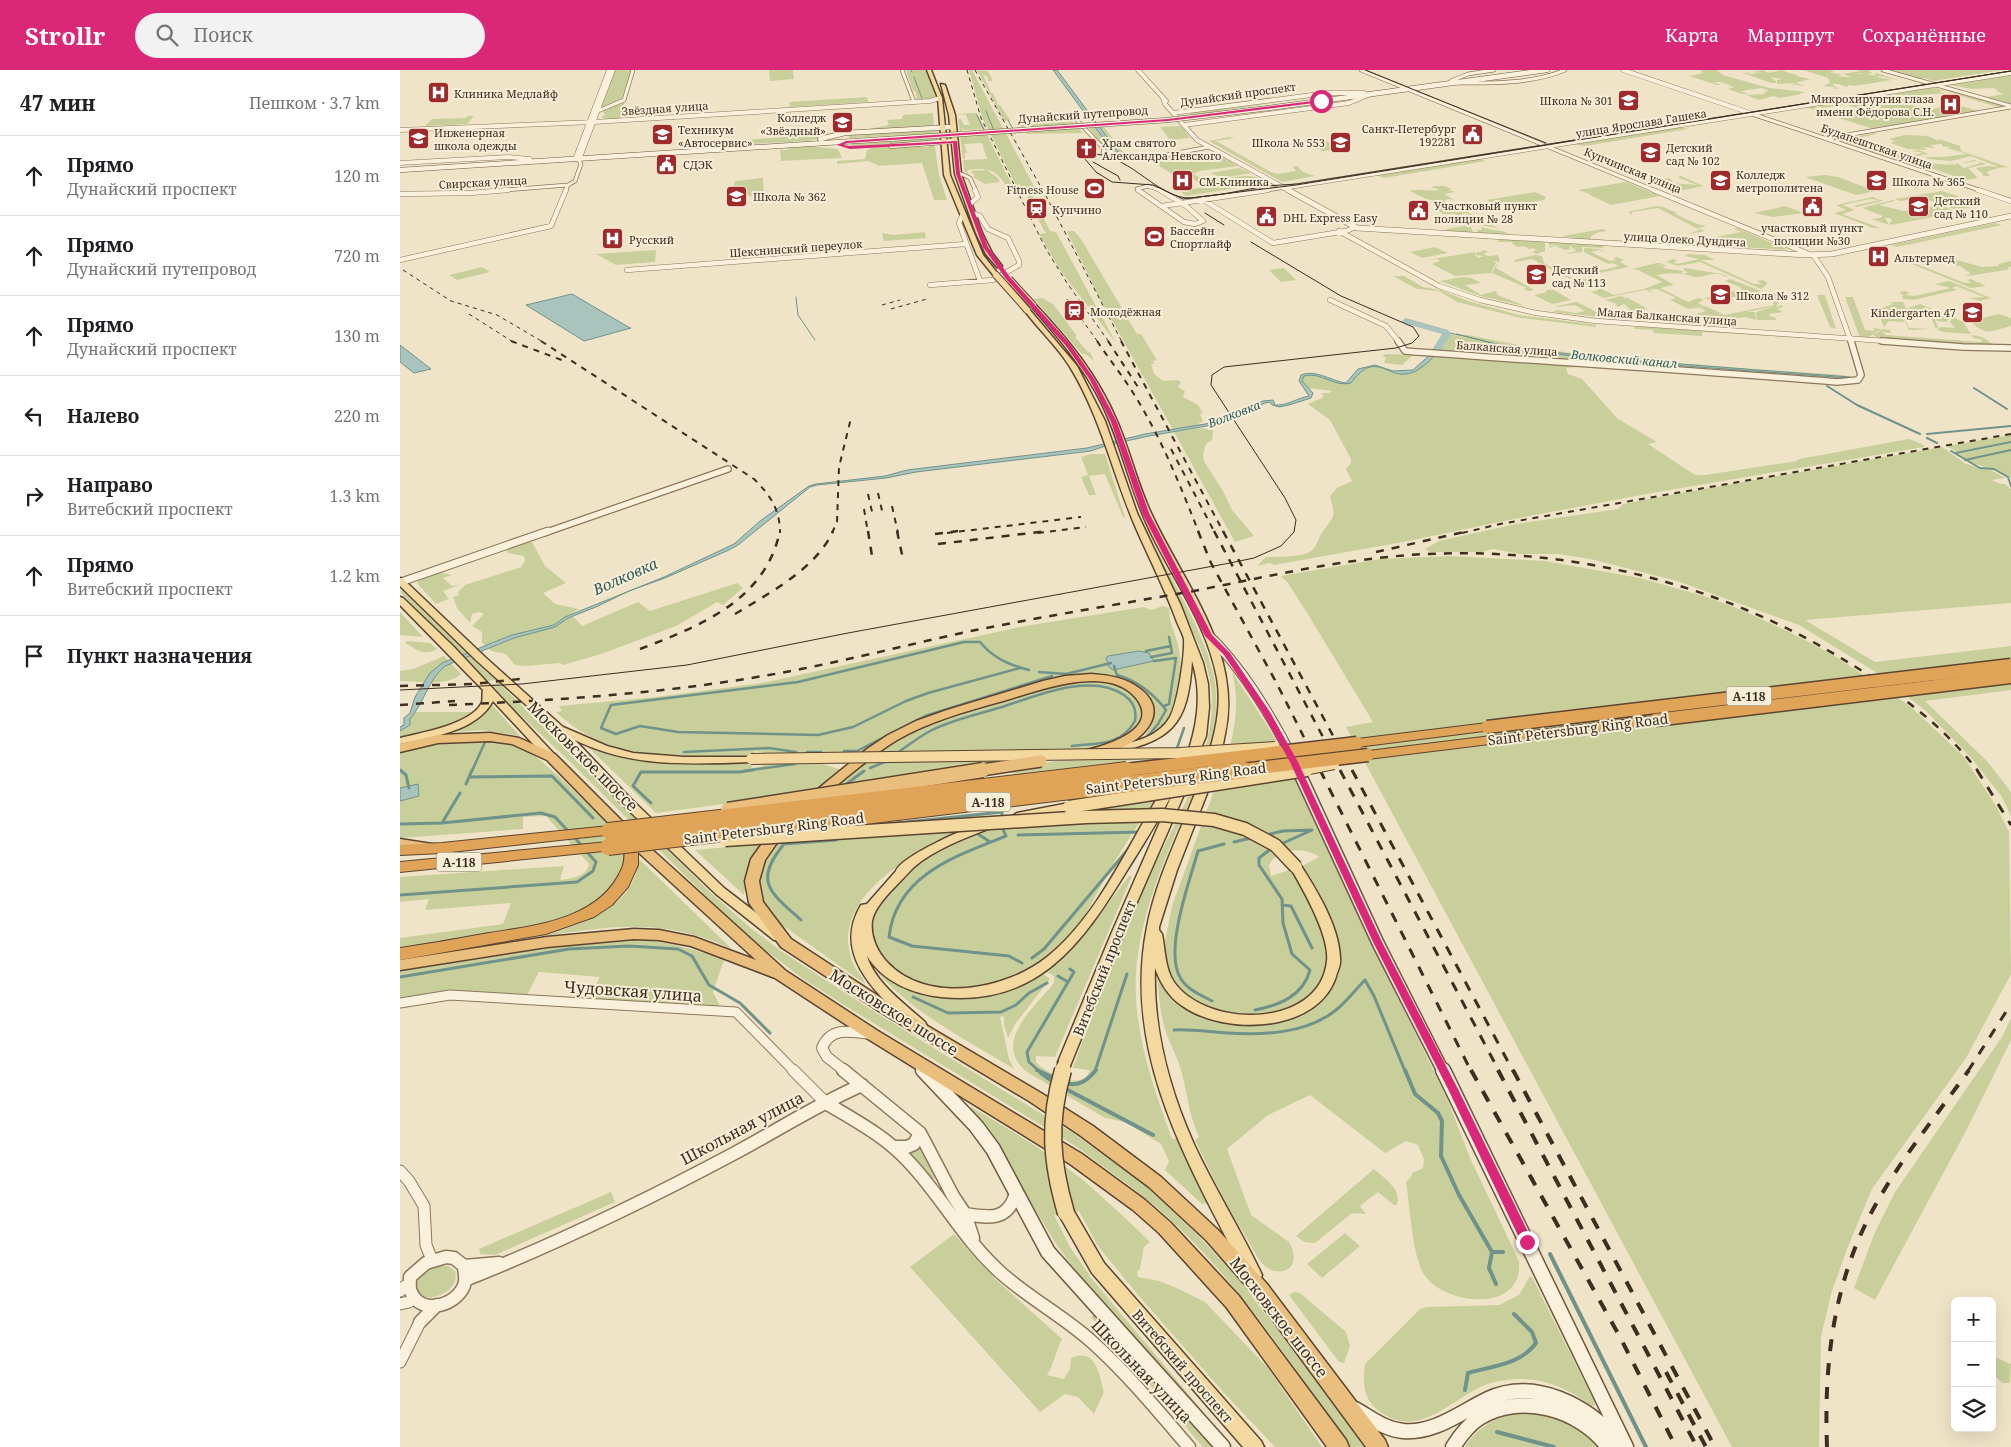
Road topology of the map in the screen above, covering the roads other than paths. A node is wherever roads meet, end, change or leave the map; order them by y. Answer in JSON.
{"nodes":[{"id":1,"x":611,"y":70,"type":"edge"},
{"id":2,"x":633,"y":70,"type":"edge"},
{"id":3,"x":902,"y":70,"type":"edge"},
{"id":4,"x":929,"y":70,"type":"edge"},
{"id":5,"x":1138,"y":70,"type":"edge"},
{"id":6,"x":1361,"y":70,"type":"edge"},
{"id":7,"x":1372,"y":70,"type":"edge"},
{"id":8,"x":1494,"y":70,"type":"edge"},
{"id":9,"x":1533,"y":70,"type":"edge"},
{"id":10,"x":1547,"y":70,"type":"edge"},
{"id":11,"x":1565,"y":70,"type":"edge"},
{"id":12,"x":1625,"y":70,"type":"edge"},
{"id":13,"x":1883,"y":70,"type":"edge"},
{"id":14,"x":2007,"y":70,"type":"edge"},
{"id":15,"x":2011,"y":72,"type":"edge"},
{"id":16,"x":940,"y":79,"type":"dead end"},
{"id":17,"x":1452,"y":82,"type":"junction"},
{"id":18,"x":1927,"y":82,"type":"junction"},
{"id":19,"x":1935,"y":85,"type":"junction"},
{"id":20,"x":1410,"y":88,"type":"junction"},
{"id":21,"x":1366,"y":94,"type":"junction"},
{"id":22,"x":940,"y":100,"type":"junction"},
{"id":23,"x":914,"y":102,"type":"junction"},
{"id":24,"x":1281,"y":103,"type":"junction"},
{"id":25,"x":2011,"y":107,"type":"edge"},
{"id":26,"x":1267,"y":108,"type":"joint"},
{"id":27,"x":1291,"y":109,"type":"junction"},
{"id":28,"x":598,"y":112,"type":"junction"},
{"id":29,"x":1750,"y":112,"type":"junction"},
{"id":30,"x":1175,"y":113,"type":"junction"},
{"id":31,"x":1074,"y":117,"type":"dead end"},
{"id":32,"x":591,"y":122,"type":"junction"},
{"id":33,"x":1186,"y":125,"type":"junction"},
{"id":34,"x":953,"y":127,"type":"junction"},
{"id":35,"x":942,"y":128,"type":"junction"},
{"id":36,"x":400,"y":130,"type":"edge"},
{"id":37,"x":1829,"y":138,"type":"junction"},
{"id":38,"x":847,"y":141,"type":"junction"},
{"id":39,"x":955,"y":141,"type":"junction"},
{"id":40,"x":804,"y":142,"type":"junction"},
{"id":41,"x":942,"y":142,"type":"junction"},
{"id":42,"x":1540,"y":144,"type":"junction"},
{"id":43,"x":1550,"y":145,"type":"junction"},
{"id":44,"x":788,"y":146,"type":"junction"},
{"id":45,"x":888,"y":146,"type":"dead end"},
{"id":46,"x":1209,"y":147,"type":"junction"},
{"id":47,"x":840,"y":149,"type":"dead end"},
{"id":48,"x":579,"y":158,"type":"junction"},
{"id":49,"x":531,"y":160,"type":"junction"},
{"id":50,"x":400,"y":168,"type":"edge"},
{"id":51,"x":957,"y":172,"type":"junction"},
{"id":52,"x":568,"y":186,"type":"junction"},
{"id":53,"x":1279,"y":187,"type":"junction"},
{"id":54,"x":400,"y":194,"type":"edge"},
{"id":55,"x":1202,"y":199,"type":"junction"},
{"id":56,"x":2011,"y":200,"type":"edge"},
{"id":57,"x":1181,"y":203,"type":"junction"},
{"id":58,"x":970,"y":204,"type":"junction"},
{"id":59,"x":1162,"y":206,"type":"junction"},
{"id":60,"x":973,"y":213,"type":"junction"},
{"id":61,"x":962,"y":216,"type":"junction"},
{"id":62,"x":2011,"y":217,"type":"edge"},
{"id":63,"x":1354,"y":228,"type":"junction"},
{"id":64,"x":1340,"y":231,"type":"junction"},
{"id":65,"x":966,"y":244,"type":"junction"},
{"id":66,"x":1813,"y":255,"type":"junction"},
{"id":67,"x":400,"y":260,"type":"edge"},
{"id":68,"x":627,"y":270,"type":"dead end"},
{"id":69,"x":999,"y":273,"type":"junction"},
{"id":70,"x":980,"y":281,"type":"junction"},
{"id":71,"x":930,"y":285,"type":"dead end"},
{"id":72,"x":1330,"y":300,"type":"dead end"},
{"id":73,"x":1851,"y":339,"type":"junction"},
{"id":74,"x":2011,"y":348,"type":"edge"},
{"id":75,"x":728,"y":469,"type":"dead end"},
{"id":76,"x":400,"y":581,"type":"edge"},
{"id":77,"x":400,"y":600,"type":"edge"},
{"id":78,"x":1208,"y":636,"type":"junction"},
{"id":79,"x":1188,"y":638,"type":"junction"},
{"id":80,"x":2011,"y":665,"type":"edge"},
{"id":81,"x":2011,"y":678,"type":"edge"},
{"id":82,"x":488,"y":690,"type":"junction"},
{"id":83,"x":557,"y":727,"type":"junction"},
{"id":84,"x":400,"y":741,"type":"edge"},
{"id":85,"x":1357,"y":743,"type":"junction"},
{"id":86,"x":400,"y":748,"type":"edge"},
{"id":87,"x":1097,"y":752,"type":"junction"},
{"id":88,"x":1368,"y":755,"type":"junction"},
{"id":89,"x":551,"y":757,"type":"junction"},
{"id":90,"x":1190,"y":766,"type":"junction"},
{"id":91,"x":610,"y":831,"type":"junction"},
{"id":92,"x":631,"y":838,"type":"junction"},
{"id":93,"x":400,"y":843,"type":"edge"},
{"id":94,"x":608,"y":847,"type":"junction"},
{"id":95,"x":442,"y":848,"type":"junction"},
{"id":96,"x":400,"y":850,"type":"edge"},
{"id":97,"x":908,"y":866,"type":"junction"},
{"id":98,"x":400,"y":867,"type":"edge"},
{"id":99,"x":1154,"y":925,"type":"junction"},
{"id":100,"x":786,"y":943,"type":"junction"},
{"id":101,"x":400,"y":954,"type":"edge"},
{"id":102,"x":400,"y":965,"type":"edge"},
{"id":103,"x":781,"y":976,"type":"junction"},
{"id":104,"x":400,"y":1003,"type":"edge"},
{"id":105,"x":873,"y":1035,"type":"junction"},
{"id":106,"x":929,"y":1036,"type":"junction"},
{"id":107,"x":914,"y":1061,"type":"junction"},
{"id":108,"x":862,"y":1086,"type":"junction"},
{"id":109,"x":826,"y":1103,"type":"junction"},
{"id":110,"x":920,"y":1133,"type":"junction"},
{"id":111,"x":894,"y":1147,"type":"junction"},
{"id":112,"x":400,"y":1171,"type":"edge"},
{"id":113,"x":1016,"y":1191,"type":"junction"},
{"id":114,"x":965,"y":1214,"type":"junction"},
{"id":115,"x":976,"y":1245,"type":"junction"},
{"id":116,"x":432,"y":1260,"type":"junction"},
{"id":117,"x":512,"y":1262,"type":"junction"},
{"id":118,"x":464,"y":1266,"type":"junction"},
{"id":119,"x":465,"y":1280,"type":"junction"},
{"id":120,"x":402,"y":1289,"type":"edge"},
{"id":121,"x":1261,"y":1290,"type":"junction"},
{"id":122,"x":409,"y":1304,"type":"edge"},
{"id":123,"x":437,"y":1305,"type":"junction"},
{"id":124,"x":420,"y":1322,"type":"junction"},
{"id":125,"x":400,"y":1362,"type":"edge"},
{"id":126,"x":1344,"y":1402,"type":"junction"},
{"id":127,"x":1253,"y":1445,"type":"edge"},
{"id":128,"x":1190,"y":1447,"type":"edge"},
{"id":129,"x":1223,"y":1447,"type":"edge"},
{"id":130,"x":1339,"y":1447,"type":"edge"},
{"id":131,"x":1378,"y":1447,"type":"edge"},
{"id":132,"x":1452,"y":1447,"type":"edge"},
{"id":133,"x":1608,"y":1447,"type":"edge"},
{"id":134,"x":1622,"y":1447,"type":"edge"},
{"id":135,"x":1626,"y":1447,"type":"edge"}],
"edges":[{"from":1,"to":28,"type":"street"},
{"from":1,"to":32,"type":"street"},
{"from":2,"to":28,"type":"street"},
{"from":3,"to":23,"type":"street"},
{"from":4,"to":22,"type":"main road","name":"Витебский проспект"},
{"from":5,"to":30,"type":"street"},
{"from":6,"to":20,"type":"street","name":"Купчинская улица"},
{"from":7,"to":20,"type":"street","name":"Купчинская улица"},
{"from":8,"to":17,"type":"street"},
{"from":9,"to":17,"type":"main road","name":"Дунайский проспект"},
{"from":10,"to":17,"type":"main road","name":"Дунайский проспект"},
{"from":11,"to":17,"type":"street"},
{"from":12,"to":29,"type":"street","name":"Будапештская улица"},
{"from":13,"to":18,"type":"street"},
{"from":14,"to":18,"type":"street","name":"улица Ярослава Гашека"},
{"from":15,"to":19,"type":"street","name":"улица Ярослава Гашека"},
{"from":16,"to":34,"type":"main road","name":"Витебский проспект"},
{"from":17,"to":20,"type":"main road","name":"Дунайский проспект"},
{"from":18,"to":19,"type":"street"},
{"from":18,"to":29,"type":"street","name":"улица Ярослава Гашека"},
{"from":19,"to":25,"type":"street"},
{"from":19,"to":29,"type":"street","name":"улица Ярослава Гашека"},
{"from":20,"to":21,"type":"main road","name":"Дунайский проспект"},
{"from":20,"to":42,"type":"street","name":"Купчинская улица"},
{"from":20,"to":43,"type":"street","name":"Купчинская улица"},
{"from":21,"to":24,"type":"main road","name":"Дунайский проспект"},
{"from":21,"to":24,"type":"street","name":"Дунайский проспект"},
{"from":21,"to":27,"type":"street","name":"Дунайский проспект"},
{"from":22,"to":23,"type":"street","name":"Звёздная улица"},
{"from":22,"to":35,"type":"main road","name":"Витебский проспект"},
{"from":23,"to":32,"type":"street","name":"Звёздная улица"},
{"from":24,"to":26,"type":"main road","name":"Дунайский проспект"},
{"from":24,"to":27,"type":"street","name":"Дунайский проспект"},
{"from":24,"to":30,"type":"street","name":"Дунайский проспект"},
{"from":25,"to":37,"type":"street"},
{"from":26,"to":38,"type":"main road","name":"Дунайский путепровод","bridge":true},
{"from":27,"to":33,"type":"street","name":"Дунайский проспект"},
{"from":28,"to":32,"type":"street"},
{"from":29,"to":37,"type":"street","name":"Будапештская улица"},
{"from":29,"to":43,"type":"street","name":"улица Ярослава Гашека"},
{"from":30,"to":33,"type":"street"},
{"from":31,"to":46,"type":"street"},
{"from":32,"to":36,"type":"street","name":"Звёздная улица"},
{"from":32,"to":48,"type":"street"},
{"from":33,"to":46,"type":"street"},
{"from":34,"to":35,"type":"main road"},
{"from":34,"to":39,"type":"main road","name":"Витебский проспект"},
{"from":35,"to":38,"type":"main road"},
{"from":35,"to":40,"type":"main road"},
{"from":35,"to":41,"type":"main road","name":"Витебский проспект"},
{"from":37,"to":56,"type":"street","name":"Будапештская улица"},
{"from":38,"to":40,"type":"main road"},
{"from":38,"to":41,"type":"main road"},
{"from":38,"to":44,"type":"main road"},
{"from":39,"to":41,"type":"main road"},
{"from":39,"to":51,"type":"main road","name":"Витебский проспект"},
{"from":40,"to":48,"type":"main road"},
{"from":41,"to":45,"type":"main road"},
{"from":41,"to":61,"type":"main road","name":"Витебский проспект"},
{"from":42,"to":43,"type":"street","name":"улица Ярослава Гашека"},
{"from":42,"to":53,"type":"street","name":"улица Ярослава Гашека"},
{"from":43,"to":53,"type":"street","name":"улица Ярослава Гашека"},
{"from":43,"to":66,"type":"street","name":"Купчинская улица"},
{"from":44,"to":47,"type":"main road"},
{"from":44,"to":48,"type":"main road"},
{"from":46,"to":53,"type":"street"},
{"from":48,"to":49,"type":"main road"},
{"from":48,"to":52,"type":"street"},
{"from":49,"to":50,"type":"street"},
{"from":49,"to":50,"type":"main road"},
{"from":51,"to":58,"type":"main road","name":"Витебский проспект"},
{"from":51,"to":58,"type":"street"},
{"from":52,"to":54,"type":"street","name":"Свирская улица"},
{"from":52,"to":67,"type":"street"},
{"from":53,"to":55,"type":"street","name":"улица Ярослава Гашека"},
{"from":53,"to":63,"type":"street"},
{"from":55,"to":57,"type":"street","name":"улица Ярослава Гашека"},
{"from":55,"to":64,"type":"street","name":"улица Олеко Дундича"},
{"from":57,"to":59,"type":"street","name":"улица Ярослава Гашека"},
{"from":57,"to":59,"type":"street"},
{"from":57,"to":59,"type":"street"},
{"from":58,"to":60,"type":"main road","name":"Витебский проспект"},
{"from":60,"to":69,"type":"main road","name":"Витебский проспект"},
{"from":60,"to":70,"type":"street","name":"Витебский проспект"},
{"from":61,"to":65,"type":"street","name":"Витебский проспект"},
{"from":61,"to":69,"type":"main road","name":"Витебский проспект"},
{"from":62,"to":66,"type":"street","name":"улица Олеко Дундича"},
{"from":63,"to":64,"type":"street","name":"улица Олеко Дундича"},
{"from":63,"to":66,"type":"street","name":"улица Олеко Дундича"},
{"from":64,"to":73,"type":"street","name":"Малая Балканская улица"},
{"from":65,"to":68,"type":"street","name":"Шекснинский переулок"},
{"from":65,"to":70,"type":"street","name":"Витебский проспект"},
{"from":66,"to":73,"type":"street"},
{"from":69,"to":78,"type":"main road","name":"Витебский проспект","bridge":true},
{"from":69,"to":79,"type":"main road","name":"Витебский проспект","bridge":true},
{"from":70,"to":71,"type":"street"},
{"from":72,"to":73,"type":"street","name":"Балканская улица"},
{"from":73,"to":74,"type":"street","name":"Малая Балканская улица"},
{"from":75,"to":76,"type":"street"},
{"from":76,"to":83,"type":"main road","name":"Московское шоссе"},
{"from":77,"to":82,"type":"main road","name":"Московское шоссе"},
{"from":78,"to":99,"type":"main road","name":"Витебский проспект"},
{"from":78,"to":135,"type":"main road","name":"Витебский проспект"},
{"from":79,"to":87,"type":"main road"},
{"from":79,"to":90,"type":"main road","name":"Витебский проспект"},
{"from":80,"to":85,"type":"highway","name":"Saint Petersburg Ring Road","number":"А-118","bridge":true},
{"from":81,"to":88,"type":"highway","name":"Saint Petersburg Ring Road","number":"А-118","bridge":true},
{"from":82,"to":84,"type":"main road"},
{"from":82,"to":89,"type":"main road","name":"Московское шоссе"},
{"from":83,"to":85,"type":"main road","bridge":true},
{"from":83,"to":100,"type":"main road","name":"Московское шоссе"},
{"from":85,"to":91,"type":"highway","name":"Saint Petersburg Ring Road","number":"А-118","bridge":true},
{"from":86,"to":89,"type":"highway"},
{"from":87,"to":91,"type":"highway","bridge":true},
{"from":87,"to":100,"type":"highway"},
{"from":88,"to":94,"type":"highway","name":"Saint Petersburg Ring Road","number":"А-118","bridge":true},
{"from":88,"to":97,"type":"main road","bridge":true},
{"from":89,"to":92,"type":"highway","name":"Московское шоссе"},
{"from":90,"to":97,"type":"main road"},
{"from":90,"to":127,"type":"main road","name":"Витебский проспект","bridge":true},
{"from":91,"to":95,"type":"highway","name":"Saint Petersburg Ring Road","number":"А-118"},
{"from":92,"to":101,"type":"highway"},
{"from":92,"to":103,"type":"highway","name":"Московское шоссе"},
{"from":93,"to":95,"type":"highway"},
{"from":94,"to":98,"type":"highway","name":"Saint Petersburg Ring Road","number":"А-118"},
{"from":94,"to":99,"type":"main road","bridge":true},
{"from":95,"to":96,"type":"highway","name":"Saint Petersburg Ring Road","number":"А-118"},
{"from":97,"to":106,"type":"main road"},
{"from":99,"to":121,"type":"main road","name":"Витебский проспект"},
{"from":100,"to":106,"type":"highway","name":"Московское шоссе"},
{"from":102,"to":103,"type":"highway"},
{"from":103,"to":105,"type":"highway","name":"Московское шоссе"},
{"from":104,"to":109,"type":"street","name":"Чудовская улица"},
{"from":105,"to":107,"type":"highway","name":"Московское шоссе"},
{"from":105,"to":108,"type":"street"},
{"from":106,"to":121,"type":"highway","name":"Московское шоссе"},
{"from":107,"to":113,"type":"main road"},
{"from":107,"to":130,"type":"highway","name":"Московское шоссе"},
{"from":108,"to":109,"type":"street"},
{"from":108,"to":110,"type":"street"},
{"from":109,"to":111,"type":"street","name":"Школьная улица"},
{"from":109,"to":117,"type":"street","name":"Школьная улица"},
{"from":110,"to":111,"type":"street"},
{"from":110,"to":114,"type":"street","name":"Школьная улица"},
{"from":111,"to":115,"type":"street","name":"Школьная улица"},
{"from":112,"to":116,"type":"street"},
{"from":113,"to":114,"type":"street"},
{"from":113,"to":129,"type":"main road"},
{"from":114,"to":115,"type":"street","name":"Школьная улица"},
{"from":115,"to":128,"type":"street","name":"Школьная улица"},
{"from":116,"to":118,"type":"street"},
{"from":116,"to":120,"type":"street"},
{"from":117,"to":118,"type":"street","name":"Школьная улица"},
{"from":117,"to":119,"type":"street","name":"Школьная улица"},
{"from":118,"to":119,"type":"street"},
{"from":119,"to":123,"type":"street"},
{"from":120,"to":122,"type":"street"},
{"from":121,"to":126,"type":"highway","name":"Московское шоссе"},
{"from":122,"to":123,"type":"street"},
{"from":122,"to":124,"type":"street"},
{"from":123,"to":124,"type":"street"},
{"from":124,"to":125,"type":"street"},
{"from":126,"to":131,"type":"highway","name":"Московское шоссе"},
{"from":126,"to":134,"type":"main road"},
{"from":132,"to":133,"type":"main road"}]}
